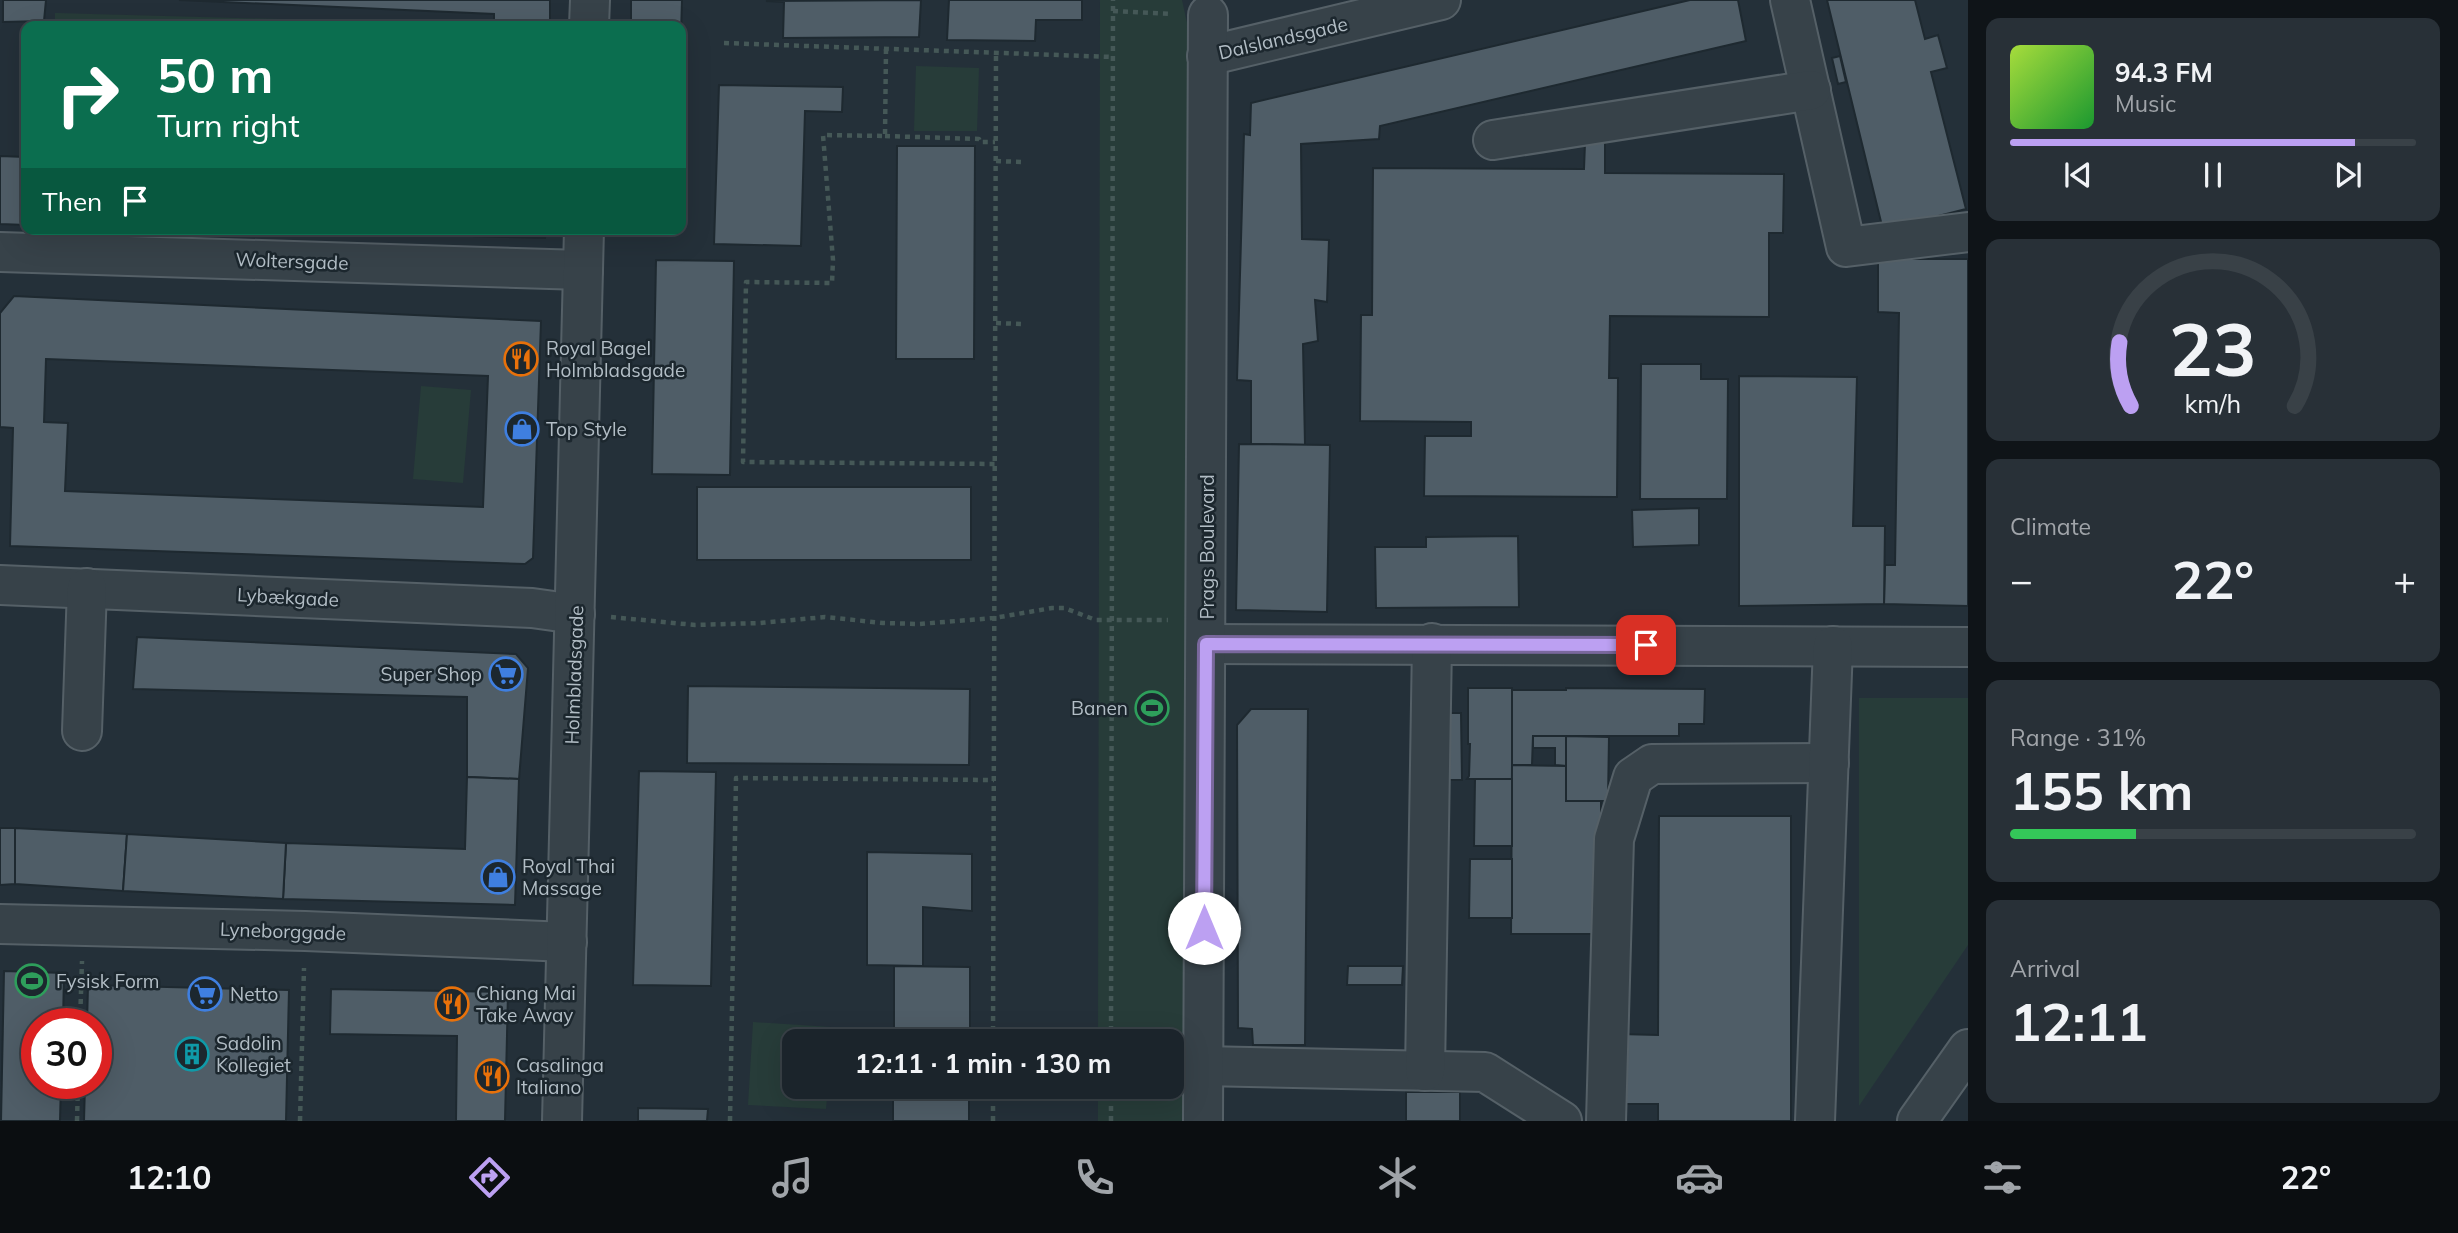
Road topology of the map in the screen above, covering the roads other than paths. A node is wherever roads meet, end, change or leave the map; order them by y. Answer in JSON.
{"nodes":[{"id":1,"x":590,"y":0,"type":"edge"},
{"id":2,"x":1441,"y":0,"type":"edge"},
{"id":3,"x":1790,"y":0,"type":"edge"},
{"id":4,"x":1208,"y":15,"type":"road end"},
{"id":5,"x":589,"y":21,"type":"edge"},
{"id":6,"x":1208,"y":56,"type":"junction"},
{"id":7,"x":1811,"y":90,"type":"junction"},
{"id":8,"x":1493,"y":140,"type":"dead end"},
{"id":9,"x":1968,"y":232,"type":"edge"},
{"id":10,"x":584,"y":235,"type":"edge"},
{"id":11,"x":0,"y":252,"type":"edge"},
{"id":12,"x":583,"y":270,"type":"junction"},
{"id":13,"x":0,"y":585,"type":"edge"},
{"id":14,"x":87,"y":588,"type":"junction"},
{"id":15,"x":575,"y":614,"type":"junction"},
{"id":16,"x":1206,"y":632,"type":"junction"},
{"id":17,"x":1432,"y":643,"type":"junction"},
{"id":18,"x":1833,"y":646,"type":"junction"},
{"id":19,"x":1968,"y":647,"type":"edge"},
{"id":20,"x":82,"y":730,"type":"dead end"},
{"id":21,"x":1829,"y":763,"type":"junction"},
{"id":22,"x":0,"y":924,"type":"edge"},
{"id":23,"x":566,"y":942,"type":"junction"},
{"id":24,"x":1968,"y":1049,"type":"edge"},
{"id":25,"x":1203,"y":1066,"type":"junction"},
{"id":26,"x":1425,"y":1071,"type":"junction"},
{"id":27,"x":562,"y":1121,"type":"edge"},
{"id":28,"x":1203,"y":1121,"type":"edge"},
{"id":29,"x":1562,"y":1121,"type":"edge"},
{"id":30,"x":1606,"y":1121,"type":"edge"},
{"id":31,"x":1815,"y":1121,"type":"edge"},
{"id":32,"x":1917,"y":1121,"type":"edge"}],
"edges":[{"from":1,"to":5,"type":"street"},
{"from":2,"to":6,"type":"street","name":"Dalslandsgade"},
{"from":3,"to":7,"type":"street"},
{"from":4,"to":6,"type":"street","name":"Prags Boulevard"},
{"from":6,"to":16,"type":"street","name":"Prags Boulevard"},
{"from":7,"to":8,"type":"street"},
{"from":7,"to":9,"type":"street"},
{"from":10,"to":12,"type":"street","name":"Holmbladsgade"},
{"from":11,"to":12,"type":"street","name":"Woltersgade"},
{"from":12,"to":15,"type":"street","name":"Holmbladsgade"},
{"from":13,"to":14,"type":"street","name":"Lybækgade"},
{"from":14,"to":15,"type":"street","name":"Lybækgade"},
{"from":14,"to":20,"type":"street"},
{"from":15,"to":23,"type":"street","name":"Holmbladsgade"},
{"from":16,"to":17,"type":"street"},
{"from":16,"to":25,"type":"street","name":"Prags Boulevard"},
{"from":17,"to":18,"type":"street"},
{"from":17,"to":26,"type":"street"},
{"from":18,"to":19,"type":"street"},
{"from":18,"to":21,"type":"street"},
{"from":21,"to":30,"type":"street"},
{"from":21,"to":31,"type":"street"},
{"from":22,"to":23,"type":"street","name":"Lyneborggade"},
{"from":23,"to":27,"type":"street","name":"Holmbladsgade"},
{"from":24,"to":32,"type":"street"},
{"from":25,"to":26,"type":"street"},
{"from":25,"to":28,"type":"street","name":"Prags Boulevard"},
{"from":26,"to":29,"type":"street"}]}
